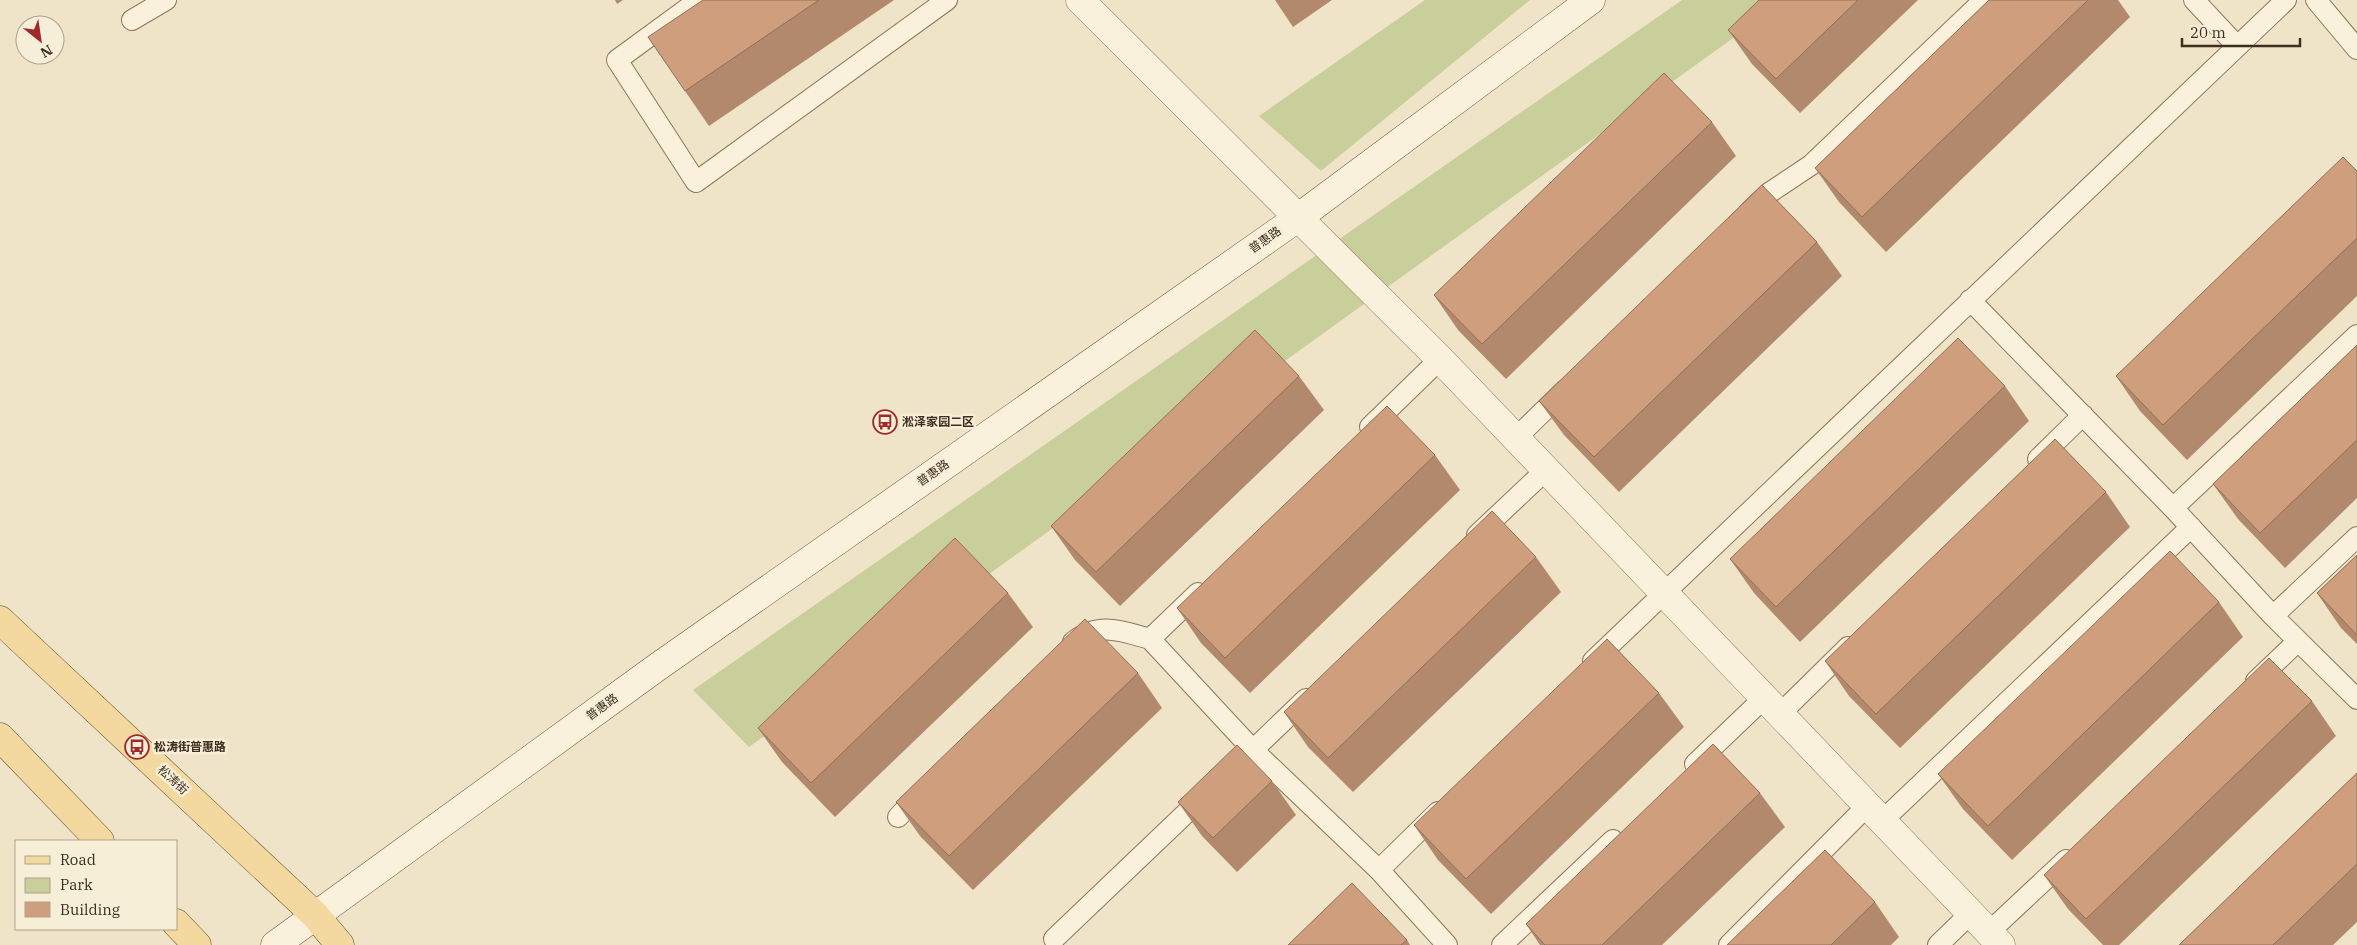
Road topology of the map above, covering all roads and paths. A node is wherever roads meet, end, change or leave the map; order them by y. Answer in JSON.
{"nodes":[{"id":1,"x":166,"y":0,"type":"edge"},
{"id":2,"x":699,"y":0,"type":"edge"},
{"id":3,"x":947,"y":0,"type":"edge"},
{"id":4,"x":1080,"y":0,"type":"edge"},
{"id":5,"x":1591,"y":0,"type":"edge"},
{"id":6,"x":1984,"y":0,"type":"edge"},
{"id":7,"x":2194,"y":0,"type":"edge"},
{"id":8,"x":2286,"y":0,"type":"edge"},
{"id":9,"x":2316,"y":0,"type":"edge"},
{"id":10,"x":132,"y":20,"type":"dead end"},
{"id":11,"x":2237,"y":46,"type":"junction"},
{"id":12,"x":2357,"y":49,"type":"edge"},
{"id":13,"x":1299,"y":217,"type":"junction"},
{"id":14,"x":1734,"y":227,"type":"edge"},
{"id":15,"x":1970,"y":300,"type":"junction"},
{"id":16,"x":2357,"y":336,"type":"edge"},
{"id":17,"x":1440,"y":359,"type":"junction"},
{"id":18,"x":1579,"y":376,"type":"edge"},
{"id":19,"x":2083,"y":415,"type":"junction"},
{"id":20,"x":1516,"y":438,"type":"junction"},
{"id":21,"x":1355,"y":441,"type":"edge"},
{"id":22,"x":1546,"y":470,"type":"junction"},
{"id":23,"x":2027,"y":471,"type":"edge"},
{"id":24,"x":2173,"y":508,"type":"junction"},
{"id":25,"x":2191,"y":526,"type":"junction"},
{"id":26,"x":2357,"y":537,"type":"edge"},
{"id":27,"x":1460,"y":552,"type":"edge"},
{"id":28,"x":1214,"y":577,"type":"edge"},
{"id":29,"x":1664,"y":592,"type":"junction"},
{"id":30,"x":2273,"y":616,"type":"junction"},
{"id":31,"x":0,"y":620,"type":"edge"},
{"id":32,"x":1864,"y":630,"type":"edge"},
{"id":33,"x":1150,"y":639,"type":"junction"},
{"id":34,"x":2298,"y":641,"type":"junction"},
{"id":35,"x":1057,"y":656,"type":"edge"},
{"id":36,"x":1578,"y":676,"type":"edge"},
{"id":37,"x":1317,"y":688,"type":"edge"},
{"id":38,"x":2241,"y":696,"type":"edge"},
{"id":39,"x":2357,"y":699,"type":"edge"},
{"id":40,"x":1772,"y":706,"type":"junction"},
{"id":41,"x":0,"y":737,"type":"edge"},
{"id":42,"x":1253,"y":750,"type":"junction"},
{"id":43,"x":1679,"y":778,"type":"edge"},
{"id":44,"x":932,"y":782,"type":"edge"},
{"id":45,"x":1450,"y":801,"type":"edge"},
{"id":46,"x":1875,"y":813,"type":"junction"},
{"id":47,"x":898,"y":817,"type":"edge"},
{"id":48,"x":1630,"y":825,"type":"edge"},
{"id":49,"x":99,"y":840,"type":"edge"},
{"id":50,"x":2083,"y":844,"type":"edge"},
{"id":51,"x":1379,"y":870,"type":"junction"},
{"id":52,"x":315,"y":915,"type":"junction"},
{"id":53,"x":178,"y":925,"type":"edge"},
{"id":54,"x":1987,"y":930,"type":"edge"},
{"id":55,"x":1054,"y":939,"type":"dead end"},
{"id":56,"x":197,"y":945,"type":"edge"},
{"id":57,"x":275,"y":945,"type":"edge"},
{"id":58,"x":340,"y":945,"type":"edge"},
{"id":59,"x":1447,"y":945,"type":"edge"},
{"id":60,"x":1502,"y":945,"type":"edge"},
{"id":61,"x":1729,"y":945,"type":"edge"},
{"id":62,"x":1938,"y":945,"type":"edge"}],
"edges":[{"from":1,"to":10,"type":"lane"},
{"from":2,"to":3,"type":"lane"},
{"from":4,"to":13,"type":"main road"},
{"from":5,"to":13,"type":"main road","name":"普惠路"},
{"from":6,"to":14,"type":"lane"},
{"from":7,"to":11,"type":"lane"},
{"from":8,"to":11,"type":"lane"},
{"from":9,"to":12,"type":"lane"},
{"from":11,"to":15,"type":"lane"},
{"from":13,"to":17,"type":"main road"},
{"from":13,"to":52,"type":"main road","name":"普惠路"},
{"from":15,"to":19,"type":"lane"},
{"from":15,"to":29,"type":"lane"},
{"from":16,"to":24,"type":"lane"},
{"from":17,"to":20,"type":"main road"},
{"from":17,"to":21,"type":"lane"},
{"from":18,"to":20,"type":"lane"},
{"from":19,"to":23,"type":"lane"},
{"from":19,"to":24,"type":"lane"},
{"from":20,"to":22,"type":"main road"},
{"from":22,"to":27,"type":"lane"},
{"from":22,"to":29,"type":"main road"},
{"from":24,"to":25,"type":"lane"},
{"from":25,"to":30,"type":"lane"},
{"from":25,"to":46,"type":"lane"},
{"from":26,"to":30,"type":"lane"},
{"from":28,"to":33,"type":"lane"},
{"from":29,"to":36,"type":"lane"},
{"from":29,"to":40,"type":"main road"},
{"from":30,"to":34,"type":"lane"},
{"from":31,"to":52,"type":"main road","name":"松涛街"},
{"from":32,"to":40,"type":"lane"},
{"from":33,"to":35,"type":"lane"},
{"from":33,"to":42,"type":"lane"},
{"from":34,"to":38,"type":"lane"},
{"from":34,"to":39,"type":"lane"},
{"from":37,"to":42,"type":"lane"},
{"from":40,"to":43,"type":"lane"},
{"from":40,"to":46,"type":"main road"},
{"from":41,"to":49,"type":"main road"},
{"from":42,"to":51,"type":"lane"},
{"from":42,"to":55,"type":"lane"},
{"from":44,"to":47,"type":"lane"},
{"from":45,"to":51,"type":"lane"},
{"from":46,"to":54,"type":"main road"},
{"from":46,"to":61,"type":"lane"},
{"from":48,"to":60,"type":"lane"},
{"from":50,"to":54,"type":"lane"},
{"from":51,"to":59,"type":"lane"},
{"from":52,"to":57,"type":"main road","name":"普惠路"},
{"from":52,"to":58,"type":"main road","name":"松涛街"},
{"from":53,"to":56,"type":"main road"},
{"from":54,"to":62,"type":"lane"}]}
